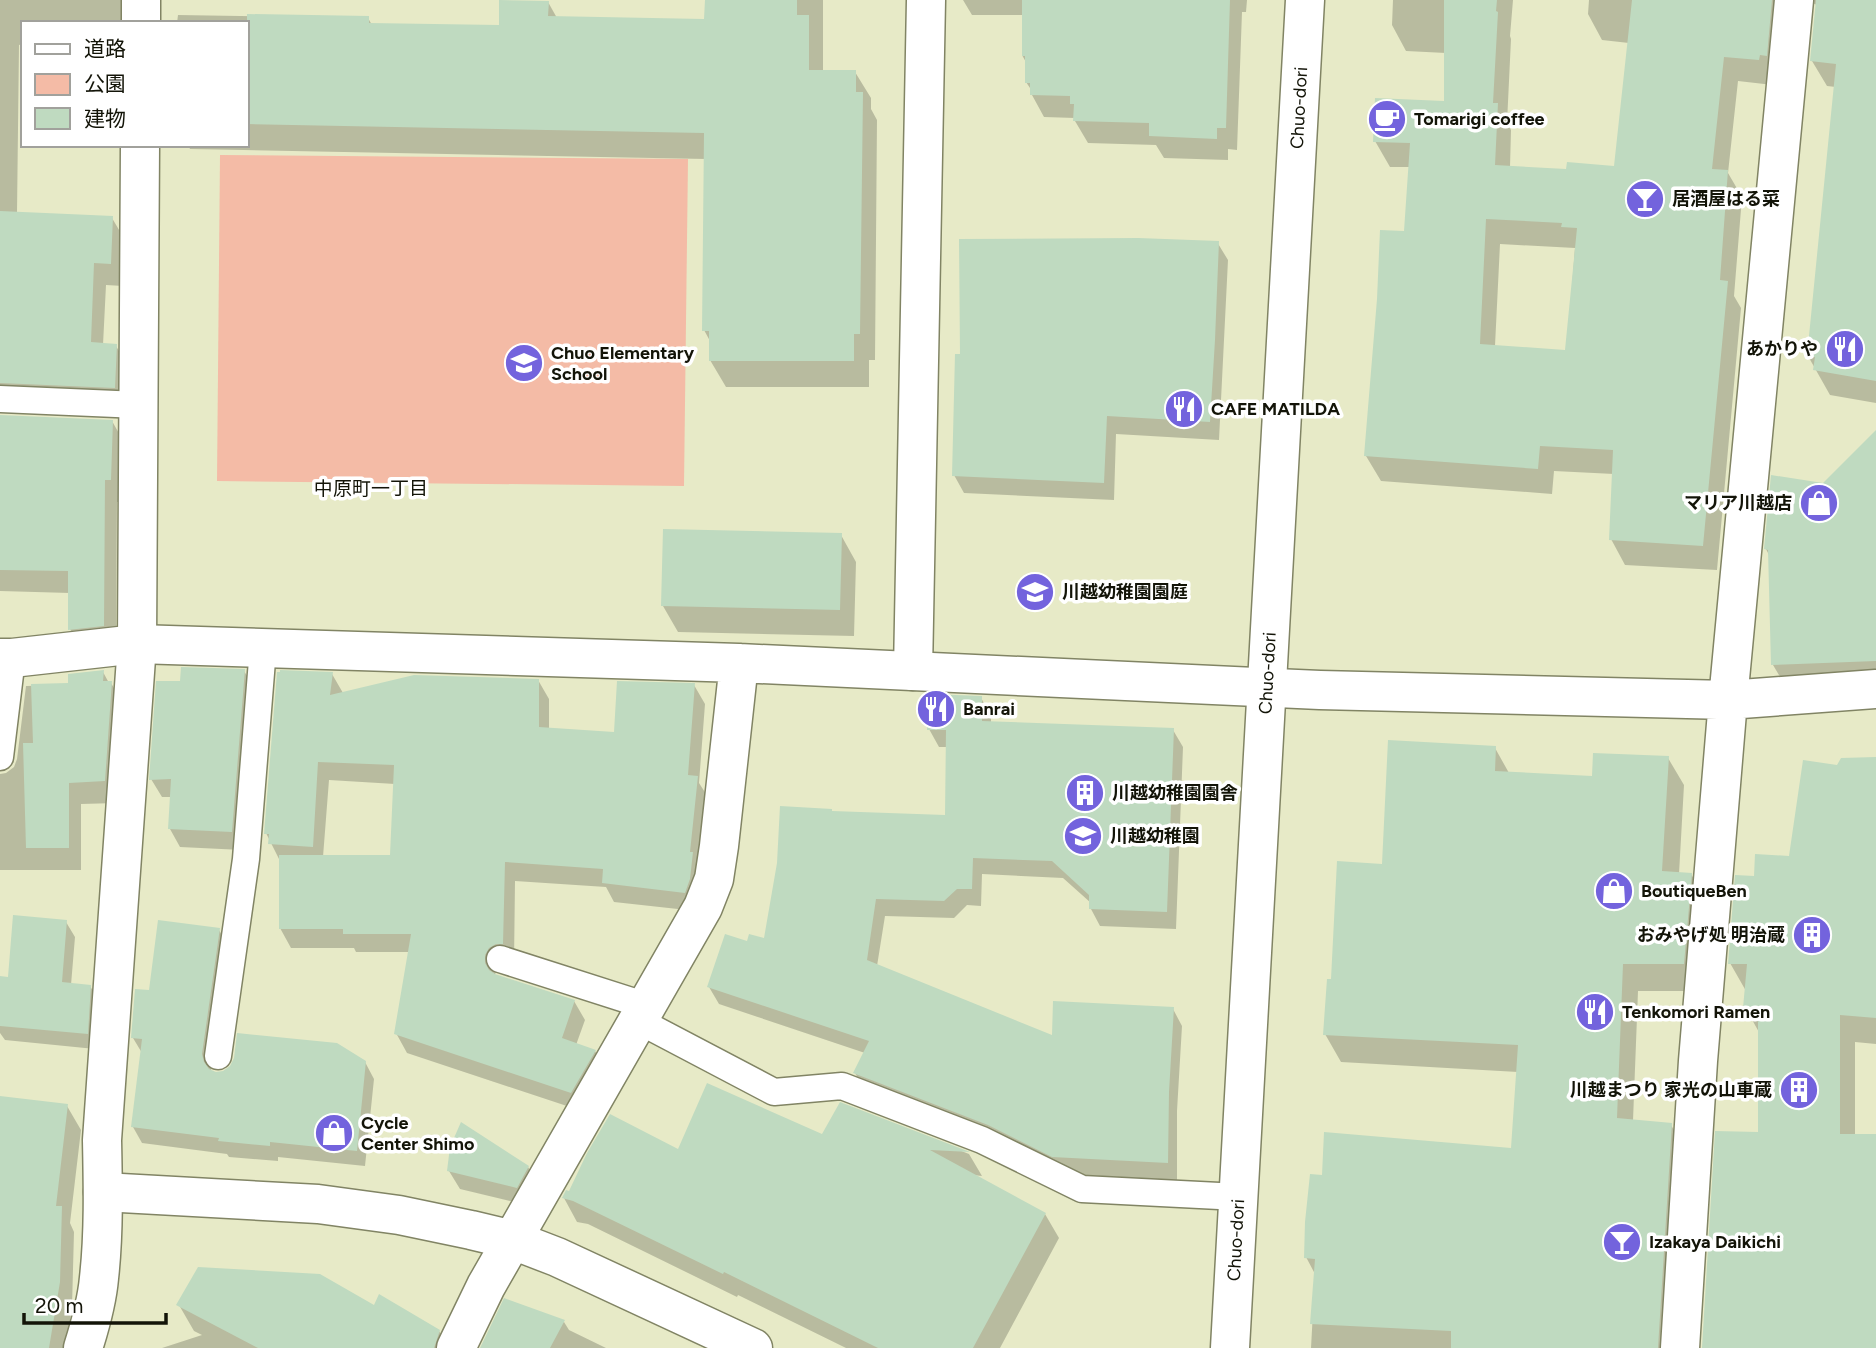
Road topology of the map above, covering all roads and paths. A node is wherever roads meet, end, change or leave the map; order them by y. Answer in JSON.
{"nodes":[{"id":1,"x":141,"y":0,"type":"edge"},
{"id":2,"x":926,"y":0,"type":"edge"},
{"id":3,"x":1305,"y":0,"type":"edge"},
{"id":4,"x":1794,"y":0,"type":"edge"},
{"id":5,"x":141,"y":21,"type":"edge"},
{"id":6,"x":140,"y":147,"type":"edge"},
{"id":7,"x":0,"y":399,"type":"edge"},
{"id":8,"x":139,"y":405,"type":"junction"},
{"id":9,"x":137,"y":644,"type":"junction"},
{"id":10,"x":262,"y":648,"type":"junction"},
{"id":11,"x":6,"y":658,"type":"edge"},
{"id":12,"x":739,"y":663,"type":"junction"},
{"id":13,"x":913,"y":671,"type":"junction"},
{"id":14,"x":1267,"y":688,"type":"junction"},
{"id":15,"x":1876,"y":689,"type":"edge"},
{"id":16,"x":1728,"y":700,"type":"junction"},
{"id":17,"x":0,"y":757,"type":"edge"},
{"id":18,"x":500,"y":959,"type":"dead end"},
{"id":19,"x":643,"y":1014,"type":"junction"},
{"id":20,"x":218,"y":1056,"type":"dead end"},
{"id":21,"x":103,"y":1192,"type":"junction"},
{"id":22,"x":1239,"y":1197,"type":"junction"},
{"id":23,"x":513,"y":1240,"type":"junction"},
{"id":24,"x":83,"y":1348,"type":"edge"},
{"id":25,"x":456,"y":1348,"type":"edge"},
{"id":26,"x":753,"y":1348,"type":"edge"},
{"id":27,"x":1230,"y":1348,"type":"edge"},
{"id":28,"x":1680,"y":1348,"type":"edge"}],
"edges":[{"from":1,"to":5,"type":"street"},
{"from":2,"to":13,"type":"street"},
{"from":3,"to":14,"type":"street","name":"Chuo-dori"},
{"from":4,"to":16,"type":"street"},
{"from":6,"to":8,"type":"street"},
{"from":7,"to":8,"type":"lane"},
{"from":8,"to":9,"type":"street"},
{"from":9,"to":10,"type":"street"},
{"from":9,"to":11,"type":"street"},
{"from":9,"to":21,"type":"street"},
{"from":10,"to":12,"type":"street"},
{"from":10,"to":20,"type":"lane"},
{"from":11,"to":17,"type":"lane"},
{"from":12,"to":13,"type":"street"},
{"from":12,"to":19,"type":"street"},
{"from":13,"to":14,"type":"street"},
{"from":14,"to":16,"type":"street"},
{"from":14,"to":22,"type":"street","name":"Chuo-dori"},
{"from":15,"to":16,"type":"street"},
{"from":16,"to":28,"type":"street"},
{"from":18,"to":19,"type":"lane"},
{"from":19,"to":22,"type":"lane"},
{"from":19,"to":23,"type":"street"},
{"from":21,"to":23,"type":"street"},
{"from":21,"to":24,"type":"street"},
{"from":22,"to":27,"type":"street","name":"Chuo-dori"},
{"from":23,"to":25,"type":"street"},
{"from":23,"to":26,"type":"street"}]}
